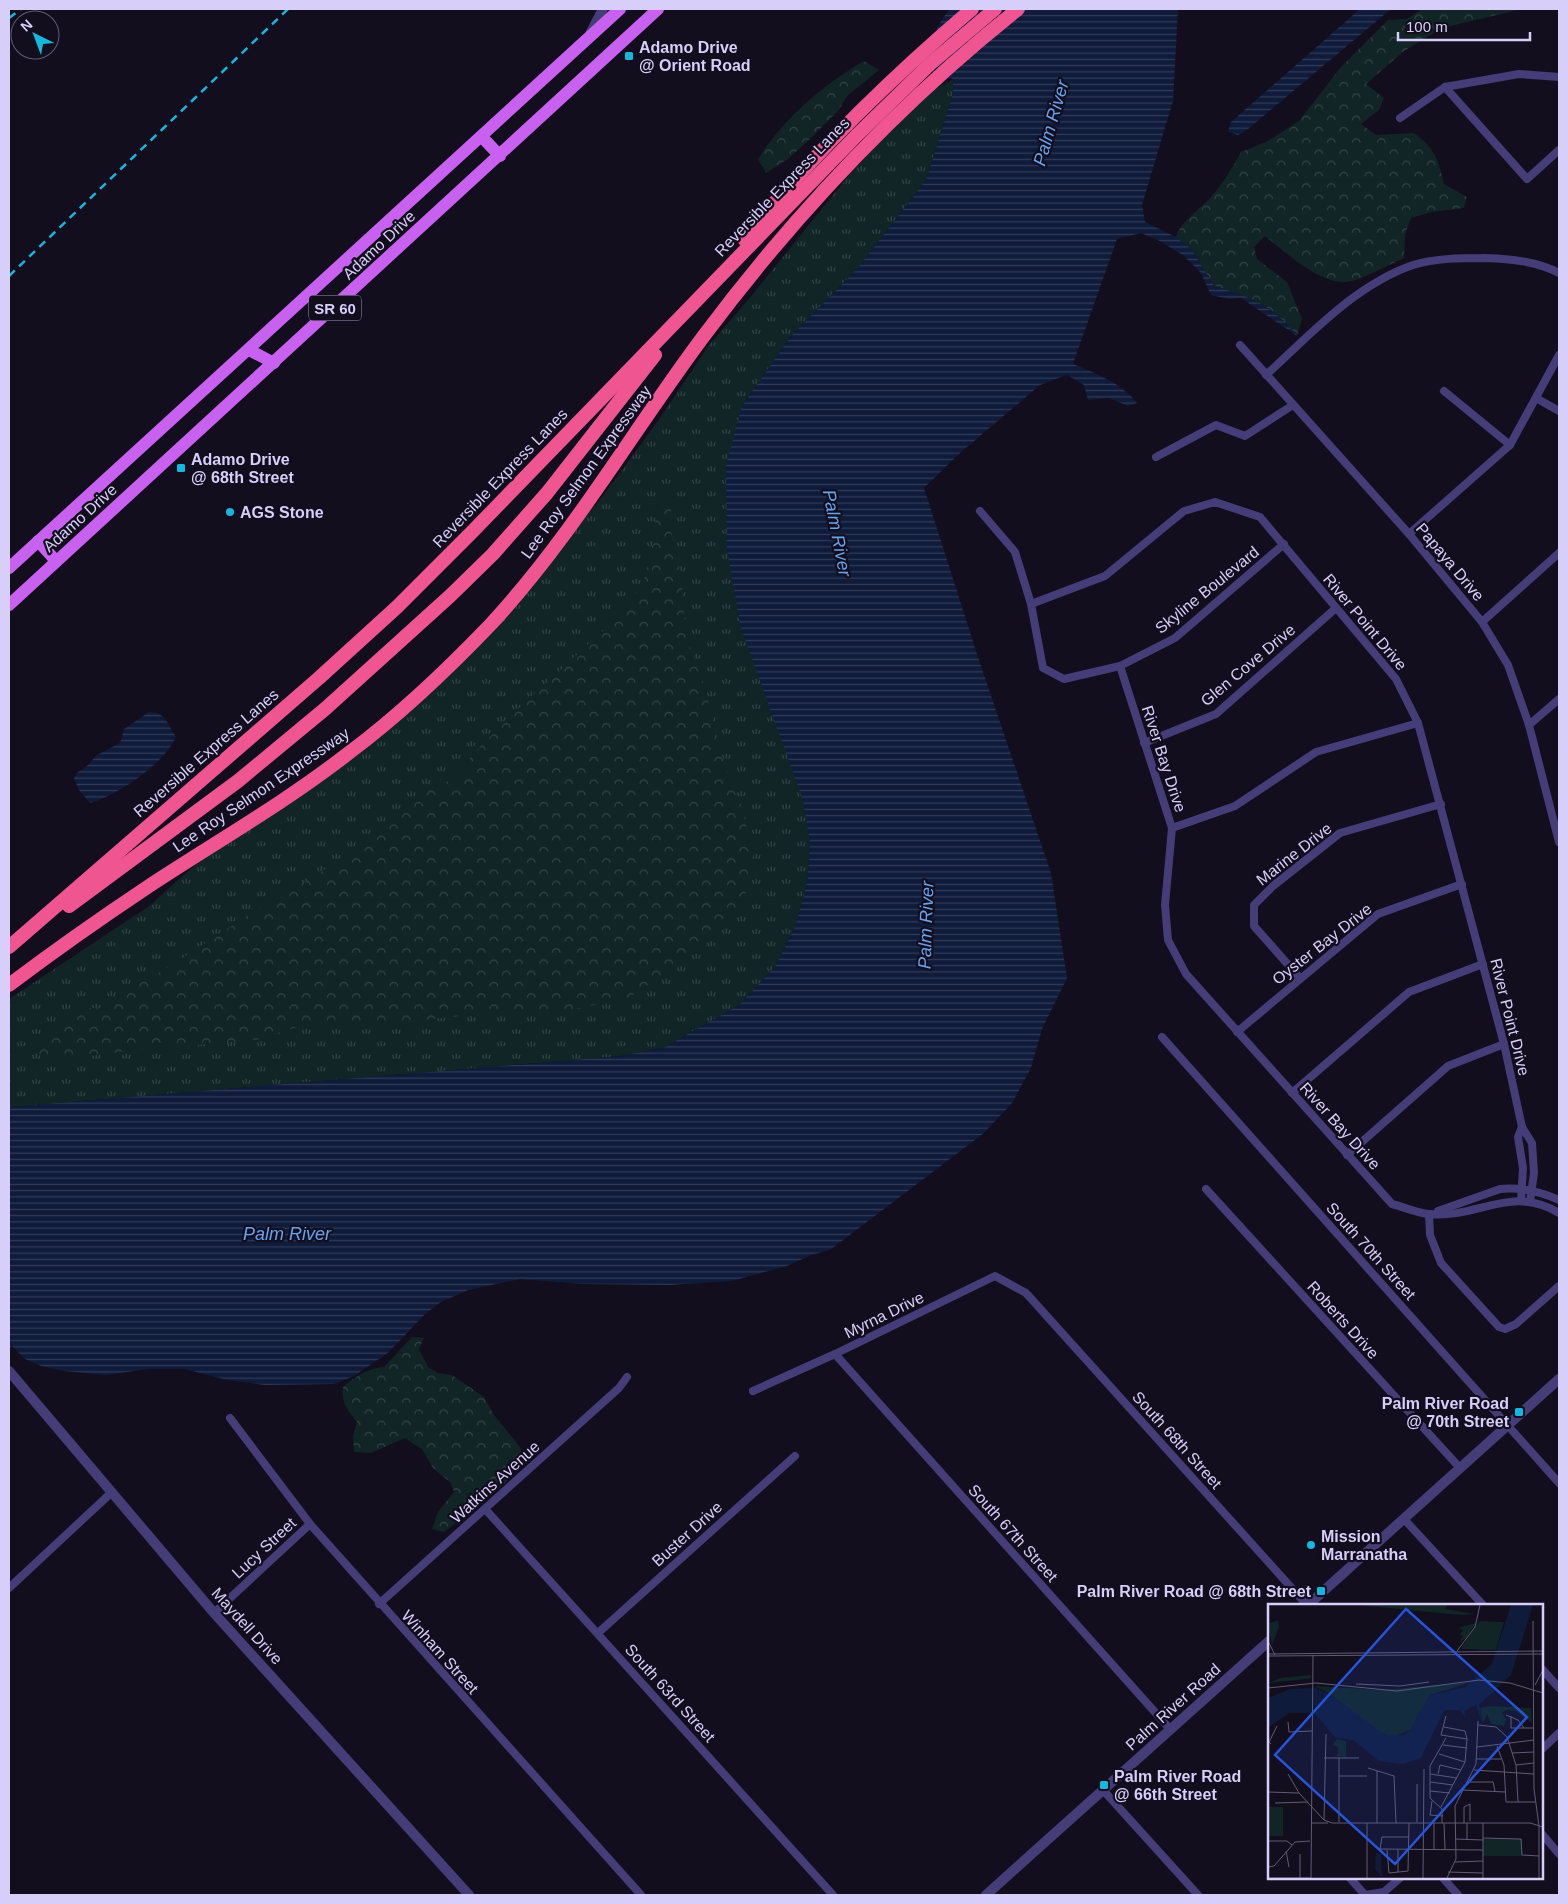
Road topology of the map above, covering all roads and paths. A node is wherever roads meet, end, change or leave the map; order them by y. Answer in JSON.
{"nodes":[{"id":1,"x":604,"y":9,"type":"edge"},
{"id":2,"x":620,"y":9,"type":"edge"},
{"id":3,"x":658,"y":9,"type":"edge"},
{"id":4,"x":972,"y":9,"type":"edge"},
{"id":5,"x":994,"y":9,"type":"edge"},
{"id":6,"x":1018,"y":9,"type":"edge"},
{"id":7,"x":588,"y":39,"type":"junction"},
{"id":8,"x":1559,"y":76,"type":"edge"},
{"id":9,"x":1445,"y":87,"type":"junction"},
{"id":10,"x":1400,"y":118,"type":"dead end"},
{"id":11,"x":482,"y":137,"type":"junction"},
{"id":12,"x":1559,"y":150,"type":"edge"},
{"id":13,"x":500,"y":156,"type":"junction"},
{"id":14,"x":1559,"y":273,"type":"edge"},
{"id":15,"x":1240,"y":345,"type":"dead end"},
{"id":16,"x":248,"y":350,"type":"junction"},
{"id":17,"x":1559,"y":355,"type":"edge"},
{"id":18,"x":274,"y":363,"type":"junction"},
{"id":19,"x":1266,"y":375,"type":"junction"},
{"id":20,"x":1444,"y":392,"type":"dead end"},
{"id":21,"x":1536,"y":398,"type":"junction"},
{"id":22,"x":1293,"y":405,"type":"junction"},
{"id":23,"x":1559,"y":412,"type":"edge"},
{"id":24,"x":1510,"y":444,"type":"junction"},
{"id":25,"x":1156,"y":457,"type":"dead end"},
{"id":26,"x":980,"y":511,"type":"dead end"},
{"id":27,"x":1409,"y":534,"type":"junction"},
{"id":28,"x":38,"y":541,"type":"junction"},
{"id":29,"x":1284,"y":544,"type":"junction"},
{"id":30,"x":1559,"y":552,"type":"edge"},
{"id":31,"x":56,"y":561,"type":"junction"},
{"id":32,"x":9,"y":568,"type":"edge"},
{"id":33,"x":1031,"y":604,"type":"junction"},
{"id":34,"x":9,"y":605,"type":"edge"},
{"id":35,"x":1336,"y":608,"type":"junction"},
{"id":36,"x":1482,"y":622,"type":"junction"},
{"id":37,"x":1120,"y":666,"type":"junction"},
{"id":38,"x":1559,"y":699,"type":"edge"},
{"id":39,"x":1418,"y":723,"type":"junction"},
{"id":40,"x":1529,"y":725,"type":"junction"},
{"id":41,"x":1144,"y":743,"type":"junction"},
{"id":42,"x":1441,"y":804,"type":"junction"},
{"id":43,"x":1172,"y":828,"type":"junction"},
{"id":44,"x":1559,"y":842,"type":"edge"},
{"id":45,"x":1462,"y":884,"type":"junction"},
{"id":46,"x":9,"y":948,"type":"edge"},
{"id":47,"x":1483,"y":964,"type":"junction"},
{"id":48,"x":1299,"y":978,"type":"junction"},
{"id":49,"x":9,"y":985,"type":"edge"},
{"id":50,"x":1237,"y":1032,"type":"junction"},
{"id":51,"x":1162,"y":1037,"type":"dead end"},
{"id":52,"x":1504,"y":1044,"type":"junction"},
{"id":53,"x":1292,"y":1093,"type":"junction"},
{"id":54,"x":1522,"y":1126,"type":"junction"},
{"id":55,"x":1347,"y":1155,"type":"junction"},
{"id":56,"x":1206,"y":1189,"type":"dead end"},
{"id":57,"x":1521,"y":1189,"type":"junction"},
{"id":58,"x":1532,"y":1191,"type":"junction"},
{"id":59,"x":1559,"y":1200,"type":"edge"},
{"id":60,"x":1521,"y":1201,"type":"junction"},
{"id":61,"x":1530,"y":1202,"type":"junction"},
{"id":62,"x":1559,"y":1213,"type":"edge"},
{"id":63,"x":1429,"y":1214,"type":"junction"},
{"id":64,"x":1559,"y":1286,"type":"edge"},
{"id":65,"x":1026,"y":1293,"type":"joint"},
{"id":66,"x":835,"y":1354,"type":"junction"},
{"id":67,"x":9,"y":1370,"type":"edge"},
{"id":68,"x":627,"y":1377,"type":"dead end"},
{"id":69,"x":1559,"y":1379,"type":"edge"},
{"id":70,"x":753,"y":1391,"type":"dead end"},
{"id":71,"x":230,"y":1418,"type":"dead end"},
{"id":72,"x":1508,"y":1425,"type":"junction"},
{"id":73,"x":795,"y":1456,"type":"dead end"},
{"id":74,"x":1460,"y":1468,"type":"junction"},
{"id":75,"x":1559,"y":1483,"type":"edge"},
{"id":76,"x":111,"y":1493,"type":"junction"},
{"id":77,"x":486,"y":1510,"type":"junction"},
{"id":78,"x":1404,"y":1519,"type":"junction"},
{"id":79,"x":310,"y":1524,"type":"junction"},
{"id":80,"x":9,"y":1588,"type":"edge"},
{"id":81,"x":379,"y":1604,"type":"junction"},
{"id":82,"x":1307,"y":1604,"type":"edge"},
{"id":83,"x":1309,"y":1604,"type":"edge"},
{"id":84,"x":1482,"y":1604,"type":"edge"},
{"id":85,"x":214,"y":1613,"type":"junction"},
{"id":86,"x":598,"y":1633,"type":"junction"},
{"id":87,"x":1268,"y":1641,"type":"edge"},
{"id":88,"x":1543,"y":1669,"type":"edge"},
{"id":89,"x":1559,"y":1688,"type":"edge"},
{"id":90,"x":1170,"y":1729,"type":"junction"},
{"id":91,"x":1559,"y":1733,"type":"edge"},
{"id":92,"x":1543,"y":1748,"type":"edge"},
{"id":93,"x":1103,"y":1790,"type":"junction"},
{"id":94,"x":1543,"y":1835,"type":"edge"},
{"id":95,"x":1559,"y":1854,"type":"edge"},
{"id":96,"x":1351,"y":1879,"type":"edge"},
{"id":97,"x":1399,"y":1879,"type":"edge"},
{"id":98,"x":1444,"y":1879,"type":"edge"},
{"id":99,"x":469,"y":1895,"type":"edge"},
{"id":100,"x":641,"y":1895,"type":"edge"},
{"id":101,"x":833,"y":1895,"type":"edge"},
{"id":102,"x":986,"y":1895,"type":"edge"},
{"id":103,"x":1198,"y":1895,"type":"edge"},
{"id":104,"x":1458,"y":1895,"type":"edge"}],
"edges":[{"from":1,"to":7,"type":"street"},
{"from":2,"to":7,"type":"main road","name":"Adamo Drive","number":"SR 60"},
{"from":3,"to":13,"type":"main road","name":"Adamo Drive","number":"SR 60"},
{"from":4,"to":46,"type":"highway","name":"Lee Roy Selmon Expressway"},
{"from":5,"to":46,"type":"highway","name":"Reversible Express Lanes"},
{"from":6,"to":49,"type":"highway","name":"Lee Roy Selmon Expressway"},
{"from":7,"to":11,"type":"main road","name":"Adamo Drive","number":"SR 60"},
{"from":8,"to":9,"type":"street"},
{"from":9,"to":10,"type":"street"},
{"from":9,"to":12,"type":"street"},
{"from":11,"to":13,"type":"main road"},
{"from":11,"to":16,"type":"main road","name":"Adamo Drive","number":"SR 60"},
{"from":13,"to":18,"type":"main road","name":"Adamo Drive","number":"SR 60"},
{"from":14,"to":19,"type":"street"},
{"from":15,"to":19,"type":"street","name":"Papaya Drive"},
{"from":16,"to":18,"type":"main road"},
{"from":16,"to":28,"type":"main road","name":"Adamo Drive","number":"SR 60"},
{"from":17,"to":21,"type":"street"},
{"from":18,"to":31,"type":"main road","name":"Adamo Drive","number":"SR 60"},
{"from":19,"to":22,"type":"street","name":"Papaya Drive"},
{"from":20,"to":24,"type":"street"},
{"from":21,"to":23,"type":"street"},
{"from":21,"to":24,"type":"street"},
{"from":22,"to":25,"type":"street"},
{"from":22,"to":27,"type":"street","name":"Papaya Drive"},
{"from":24,"to":27,"type":"street"},
{"from":26,"to":33,"type":"street"},
{"from":27,"to":36,"type":"street","name":"Papaya Drive"},
{"from":28,"to":31,"type":"main road"},
{"from":28,"to":32,"type":"main road","name":"Adamo Drive","number":"SR 60"},
{"from":29,"to":33,"type":"street","name":"River Point Drive"},
{"from":29,"to":35,"type":"street","name":"River Point Drive"},
{"from":29,"to":37,"type":"street","name":"Skyline Boulevard"},
{"from":30,"to":36,"type":"street"},
{"from":31,"to":34,"type":"main road","name":"Adamo Drive","number":"SR 60"},
{"from":33,"to":37,"type":"street"},
{"from":35,"to":39,"type":"street","name":"River Point Drive"},
{"from":35,"to":41,"type":"street","name":"Glen Cove Drive"},
{"from":36,"to":40,"type":"street","name":"Papaya Drive"},
{"from":37,"to":41,"type":"street","name":"River Bay Drive"},
{"from":38,"to":40,"type":"street"},
{"from":39,"to":42,"type":"street","name":"River Point Drive"},
{"from":39,"to":43,"type":"street"},
{"from":40,"to":44,"type":"street","name":"Papaya Drive"},
{"from":41,"to":43,"type":"street","name":"River Bay Drive"},
{"from":42,"to":45,"type":"street","name":"River Point Drive"},
{"from":42,"to":48,"type":"street","name":"Marine Drive"},
{"from":43,"to":50,"type":"street","name":"River Bay Drive"},
{"from":45,"to":47,"type":"street","name":"River Point Drive"},
{"from":45,"to":48,"type":"street","name":"Oyster Bay Drive"},
{"from":47,"to":52,"type":"street","name":"River Point Drive"},
{"from":47,"to":53,"type":"street"},
{"from":48,"to":50,"type":"street","name":"Oyster Bay Drive"},
{"from":50,"to":53,"type":"street","name":"River Bay Drive"},
{"from":51,"to":72,"type":"street","name":"South 70th Street"},
{"from":52,"to":54,"type":"street","name":"River Point Drive"},
{"from":52,"to":55,"type":"street"},
{"from":53,"to":55,"type":"street","name":"River Bay Drive"},
{"from":54,"to":57,"type":"street","name":"River Point Drive"},
{"from":54,"to":58,"type":"street","name":"River Point Drive"},
{"from":55,"to":63,"type":"street","name":"River Bay Drive"},
{"from":56,"to":74,"type":"street","name":"Roberts Drive"},
{"from":57,"to":58,"type":"street"},
{"from":57,"to":60,"type":"street","name":"River Point Drive"},
{"from":57,"to":63,"type":"street"},
{"from":58,"to":59,"type":"street"},
{"from":58,"to":61,"type":"street","name":"River Point Drive"},
{"from":60,"to":61,"type":"street","name":"River Bay Drive"},
{"from":60,"to":63,"type":"street","name":"River Bay Drive"},
{"from":61,"to":62,"type":"street","name":"River Bay Drive"},
{"from":63,"to":64,"type":"street"},
{"from":65,"to":66,"type":"street","name":"Myrna Drive"},
{"from":65,"to":82,"type":"street","name":"South 68th Street"},
{"from":66,"to":70,"type":"street","name":"Myrna Drive"},
{"from":66,"to":90,"type":"street","name":"South 67th Street"},
{"from":67,"to":76,"type":"street","name":"Maydell Drive"},
{"from":68,"to":77,"type":"street","name":"Watkins Avenue"},
{"from":69,"to":72,"type":"street"},
{"from":71,"to":79,"type":"street","name":"Winham Street"},
{"from":72,"to":74,"type":"street"},
{"from":72,"to":75,"type":"street","name":"South 70th Street"},
{"from":73,"to":86,"type":"street","name":"Buster Drive"},
{"from":74,"to":78,"type":"street"},
{"from":76,"to":80,"type":"street"},
{"from":76,"to":85,"type":"street","name":"Maydell Drive"},
{"from":77,"to":81,"type":"street","name":"Watkins Avenue"},
{"from":77,"to":86,"type":"street","name":"South 63rd Street"},
{"from":78,"to":83,"type":"street"},
{"from":78,"to":84,"type":"street"},
{"from":79,"to":81,"type":"street","name":"Winham Street"},
{"from":79,"to":85,"type":"street","name":"Lucy Street"},
{"from":81,"to":100,"type":"street","name":"Winham Street"},
{"from":85,"to":99,"type":"street","name":"Maydell Drive"},
{"from":86,"to":101,"type":"street","name":"South 63rd Street"},
{"from":87,"to":90,"type":"street","name":"Palm River Road"},
{"from":88,"to":89,"type":"street"},
{"from":90,"to":93,"type":"street","name":"Palm River Road"},
{"from":91,"to":92,"type":"street"},
{"from":93,"to":102,"type":"street","name":"Palm River Road"},
{"from":93,"to":103,"type":"street"},
{"from":94,"to":95,"type":"street"},
{"from":96,"to":97,"type":"street"},
{"from":98,"to":104,"type":"street"}]}
